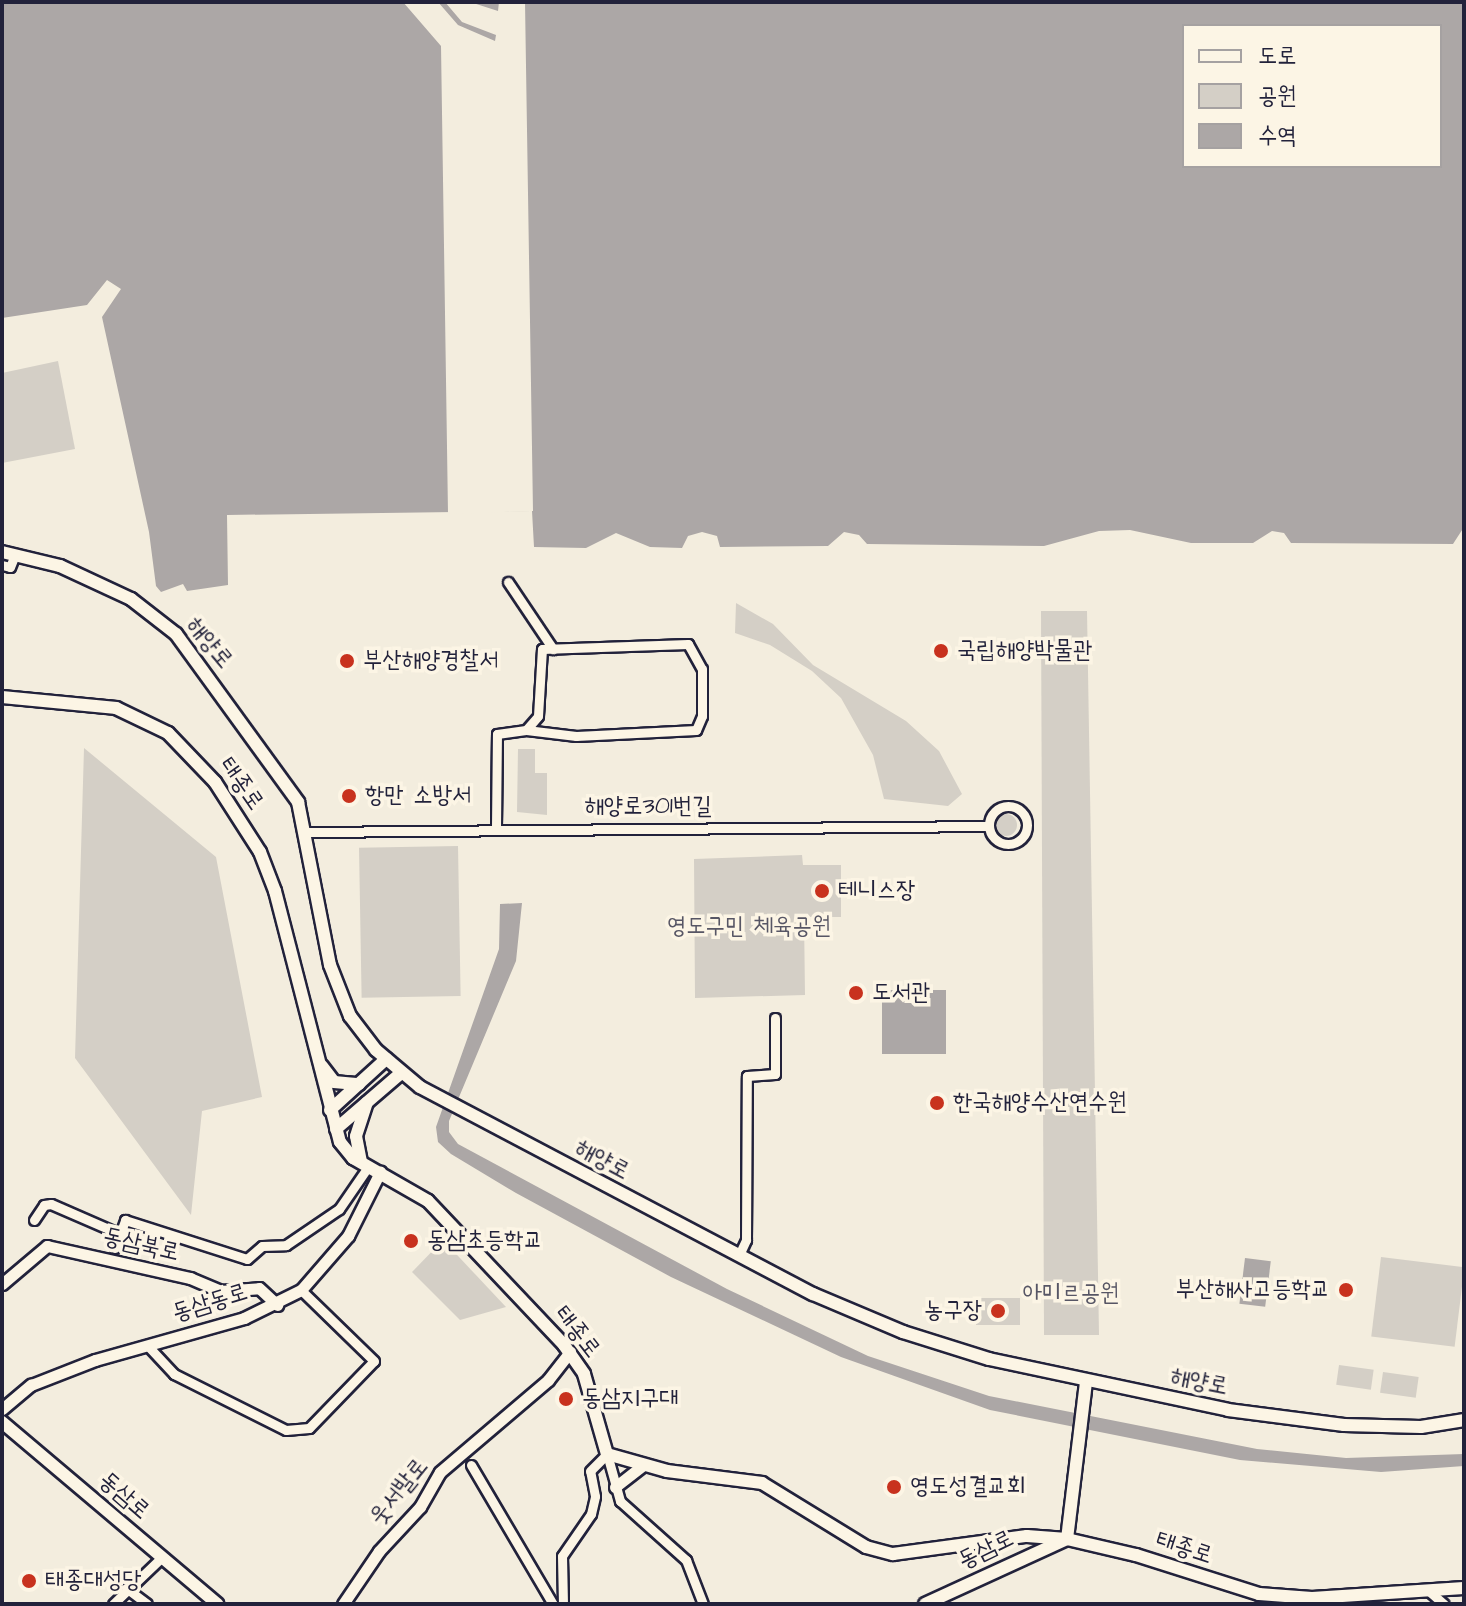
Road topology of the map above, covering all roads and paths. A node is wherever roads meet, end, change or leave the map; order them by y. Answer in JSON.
{"nodes":[{"id":1,"x":8,"y":554,"type":"edge"},
{"id":2,"x":2,"y":565,"type":"edge"},
{"id":3,"x":508,"y":582,"type":"dead end"},
{"id":4,"x":553,"y":649,"type":"junction"},
{"id":5,"x":2,"y":697,"type":"edge"},
{"id":6,"x":538,"y":716,"type":"junction"},
{"id":7,"x":526,"y":730,"type":"junction"},
{"id":8,"x":549,"y":735,"type":"junction"},
{"id":9,"x":988,"y":826,"type":"junction"},
{"id":10,"x":496,"y":827,"type":"junction"},
{"id":11,"x":307,"y":832,"type":"junction"},
{"id":12,"x":775,"y":1018,"type":"dead end"},
{"id":13,"x":386,"y":1059,"type":"junction"},
{"id":14,"x":319,"y":1060,"type":"junction"},
{"id":15,"x":401,"y":1073,"type":"junction"},
{"id":16,"x":359,"y":1084,"type":"junction"},
{"id":17,"x":368,"y":1101,"type":"junction"},
{"id":18,"x":330,"y":1110,"type":"junction"},
{"id":19,"x":336,"y":1129,"type":"junction"},
{"id":20,"x":370,"y":1168,"type":"junction"},
{"id":21,"x":34,"y":1220,"type":"dead end"},
{"id":22,"x":120,"y":1234,"type":"junction"},
{"id":23,"x":115,"y":1248,"type":"dead end"},
{"id":24,"x":739,"y":1255,"type":"junction"},
{"id":25,"x":2,"y":1284,"type":"edge"},
{"id":26,"x":301,"y":1290,"type":"junction"},
{"id":27,"x":277,"y":1305,"type":"junction"},
{"id":28,"x":147,"y":1345,"type":"junction"},
{"id":29,"x":570,"y":1352,"type":"junction"},
{"id":30,"x":1086,"y":1381,"type":"junction"},
{"id":31,"x":2,"y":1409,"type":"edge"},
{"id":32,"x":1464,"y":1420,"type":"edge"},
{"id":33,"x":2,"y":1422,"type":"edge"},
{"id":34,"x":607,"y":1454,"type":"junction"},
{"id":35,"x":471,"y":1465,"type":"dead end"},
{"id":36,"x":643,"y":1465,"type":"junction"},
{"id":37,"x":615,"y":1487,"type":"junction"},
{"id":38,"x":1067,"y":1539,"type":"junction"},
{"id":39,"x":162,"y":1557,"type":"junction"},
{"id":40,"x":126,"y":1588,"type":"junction"},
{"id":41,"x":1464,"y":1588,"type":"edge"},
{"id":42,"x":1430,"y":1592,"type":"junction"},
{"id":43,"x":1259,"y":1594,"type":"junction"},
{"id":44,"x":1332,"y":1600,"type":"edge"},
{"id":45,"x":1309,"y":1601,"type":"edge"},
{"id":46,"x":113,"y":1604,"type":"edge"},
{"id":47,"x":147,"y":1604,"type":"edge"},
{"id":48,"x":217,"y":1604,"type":"edge"},
{"id":49,"x":343,"y":1604,"type":"edge"},
{"id":50,"x":553,"y":1604,"type":"edge"},
{"id":51,"x":563,"y":1604,"type":"edge"},
{"id":52,"x":703,"y":1604,"type":"edge"},
{"id":53,"x":925,"y":1604,"type":"edge"},
{"id":54,"x":1275,"y":1604,"type":"edge"},
{"id":55,"x":1444,"y":1604,"type":"edge"}],
"edges":[{"from":1,"to":2,"type":"street"},
{"from":1,"to":11,"type":"main road","name":"해양로"},
{"from":3,"to":4,"type":"street"},
{"from":4,"to":6,"type":"street"},
{"from":4,"to":8,"type":"street"},
{"from":5,"to":14,"type":"main road","name":"태종로"},
{"from":6,"to":7,"type":"street"},
{"from":6,"to":8,"type":"street"},
{"from":7,"to":8,"type":"street"},
{"from":7,"to":10,"type":"street"},
{"from":9,"to":9,"type":"street"},
{"from":9,"to":10,"type":"street","name":"해양로301번길"},
{"from":10,"to":11,"type":"street","name":"해양로301번길"},
{"from":11,"to":13,"type":"main road","name":"해양로"},
{"from":12,"to":24,"type":"street"},
{"from":13,"to":15,"type":"main road","name":"해양로"},
{"from":13,"to":16,"type":"main road"},
{"from":14,"to":16,"type":"main road"},
{"from":14,"to":18,"type":"main road","name":"태종로"},
{"from":15,"to":17,"type":"main road"},
{"from":15,"to":24,"type":"main road","name":"해양로"},
{"from":16,"to":18,"type":"main road"},
{"from":17,"to":19,"type":"main road"},
{"from":17,"to":20,"type":"main road"},
{"from":18,"to":19,"type":"main road","name":"태종로"},
{"from":19,"to":20,"type":"main road","name":"태종로"},
{"from":20,"to":22,"type":"street"},
{"from":20,"to":26,"type":"street","name":"동삼동로"},
{"from":20,"to":29,"type":"main road","name":"태종로"},
{"from":21,"to":22,"type":"street"},
{"from":22,"to":23,"type":"street"},
{"from":24,"to":30,"type":"main road","name":"해양로"},
{"from":25,"to":27,"type":"street","name":"동삼북로"},
{"from":26,"to":27,"type":"street","name":"동삼동로"},
{"from":26,"to":28,"type":"street"},
{"from":27,"to":28,"type":"street","name":"동삼동로"},
{"from":28,"to":31,"type":"street","name":"동삼동로"},
{"from":29,"to":34,"type":"main road","name":"태종로"},
{"from":29,"to":49,"type":"street","name":"웃서발로"},
{"from":30,"to":32,"type":"main road","name":"해양로"},
{"from":30,"to":38,"type":"main road"},
{"from":33,"to":39,"type":"main road","name":"동삼로"},
{"from":34,"to":36,"type":"main road","name":"태종로"},
{"from":34,"to":37,"type":"street"},
{"from":34,"to":51,"type":"street"},
{"from":35,"to":50,"type":"street"},
{"from":36,"to":37,"type":"street"},
{"from":36,"to":38,"type":"main road","name":"태종로"},
{"from":37,"to":52,"type":"street"},
{"from":38,"to":43,"type":"main road","name":"태종로"},
{"from":38,"to":53,"type":"main road","name":"동삼로"},
{"from":39,"to":40,"type":"street"},
{"from":39,"to":48,"type":"main road","name":"동삼로"},
{"from":40,"to":46,"type":"street"},
{"from":40,"to":47,"type":"street"},
{"from":41,"to":42,"type":"main road","name":"태종로"},
{"from":42,"to":44,"type":"main road","name":"태종로"},
{"from":42,"to":55,"type":"street"},
{"from":43,"to":45,"type":"main road","name":"태종로"},
{"from":43,"to":54,"type":"main road"},
{"from":44,"to":45,"type":"main road","name":"태종로"}]}
